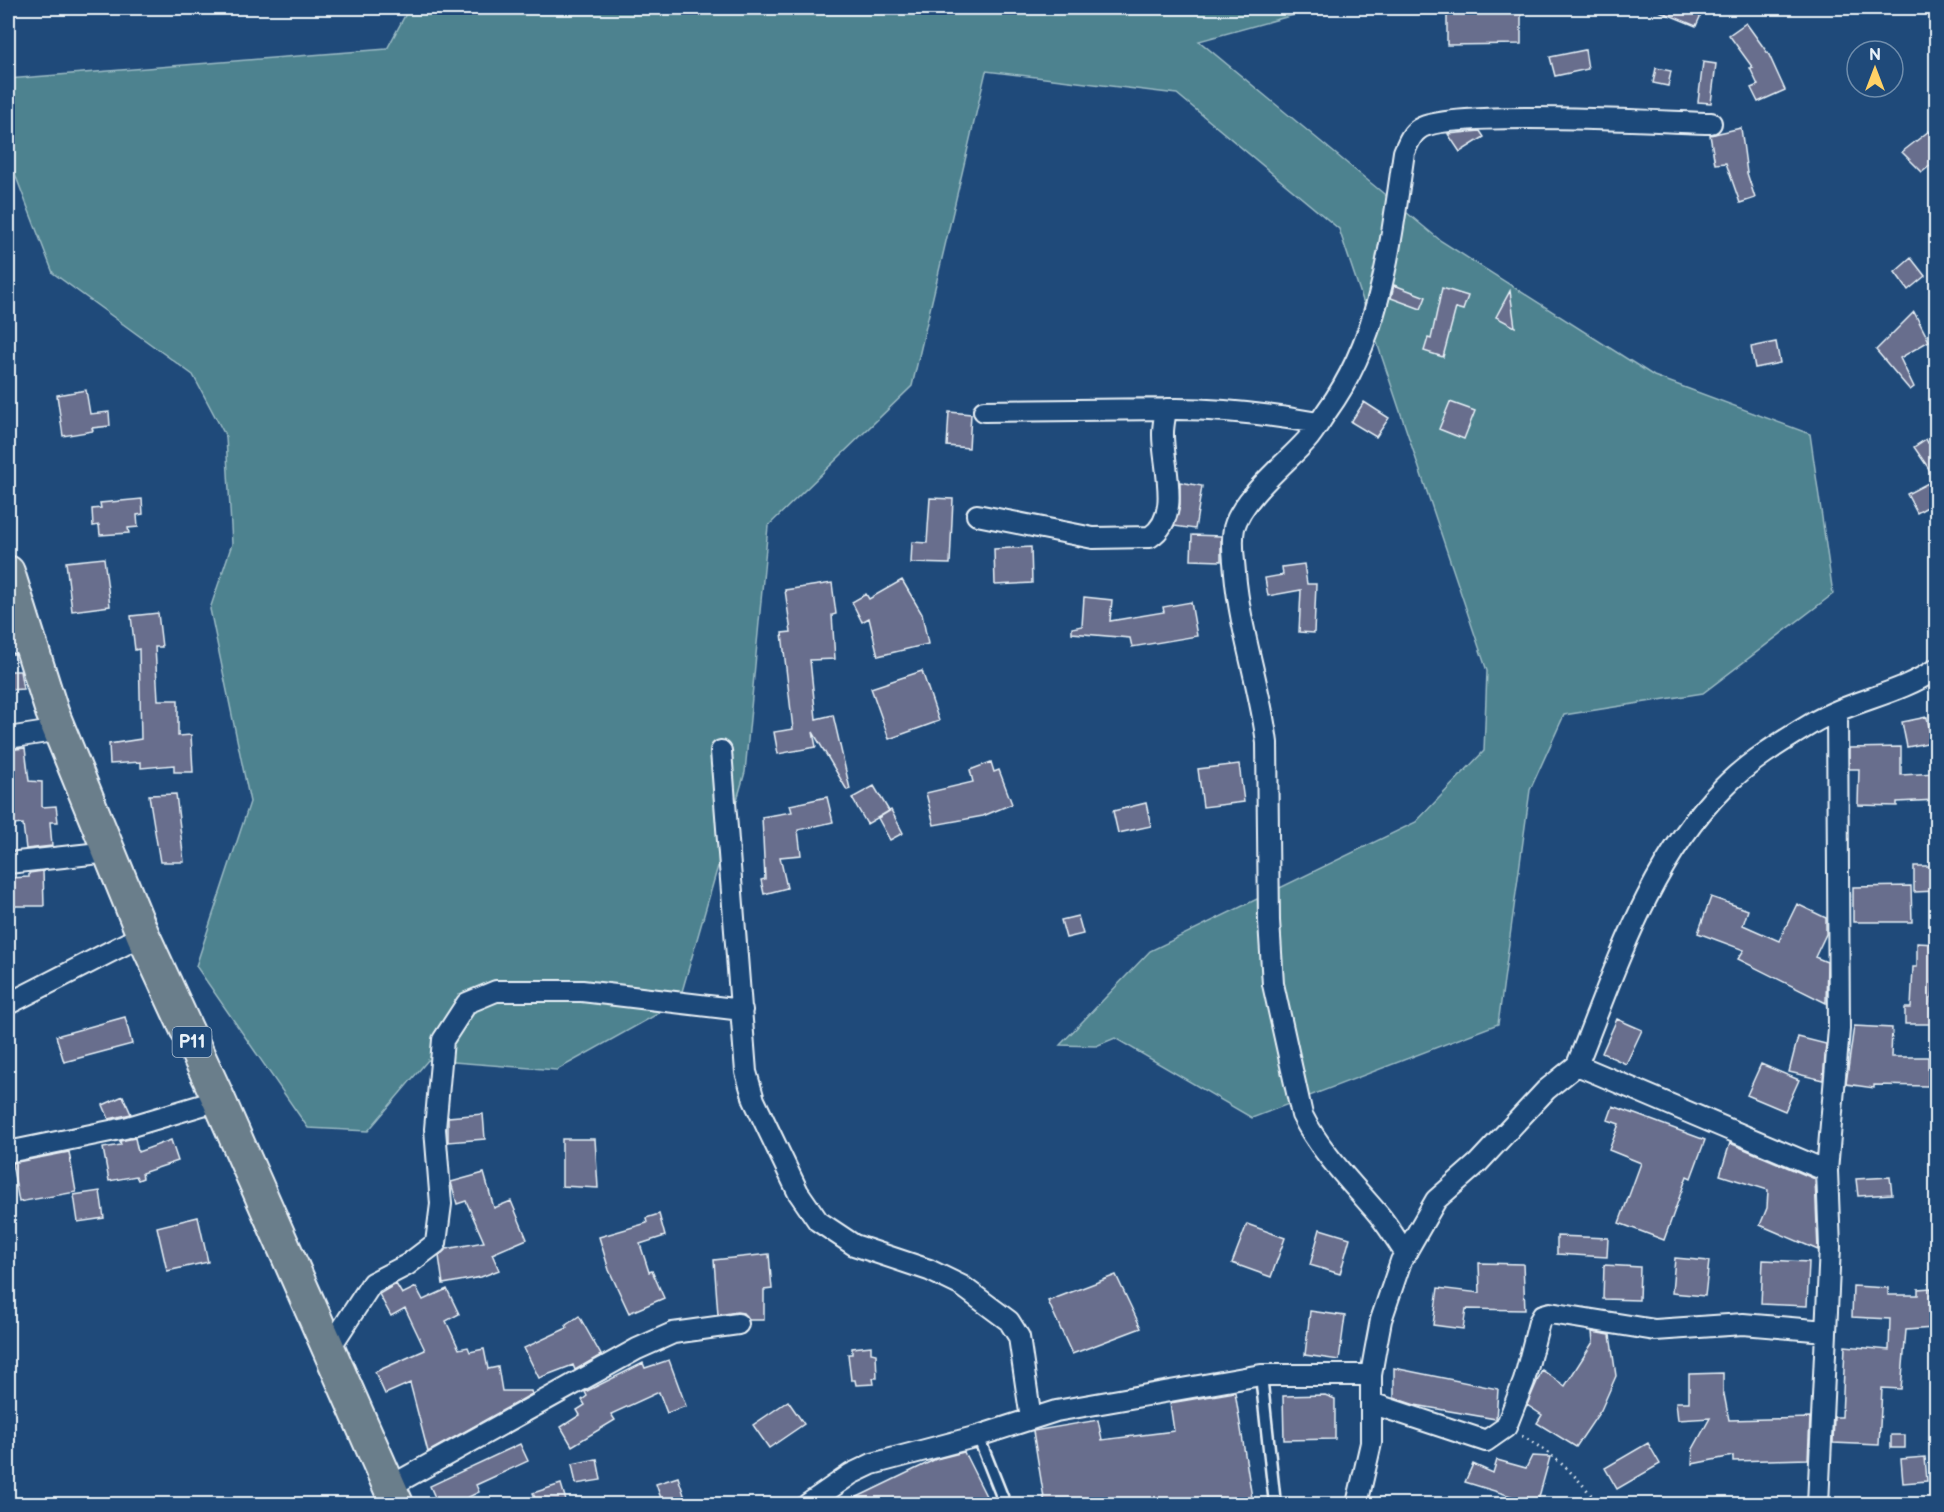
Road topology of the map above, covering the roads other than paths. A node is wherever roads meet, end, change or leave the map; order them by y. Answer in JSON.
{"nodes":[{"id":1,"x":1711,"y":123,"type":"dead end"},
{"id":2,"x":1166,"y":409,"type":"junction"},
{"id":3,"x":984,"y":411,"type":"dead end"},
{"id":4,"x":1318,"y":423,"type":"junction"},
{"id":5,"x":977,"y":515,"type":"dead end"},
{"id":6,"x":8,"y":572,"type":"edge"},
{"id":7,"x":20,"y":647,"type":"edge"},
{"id":8,"x":1936,"y":669,"type":"edge"},
{"id":9,"x":1837,"y":712,"type":"junction"},
{"id":10,"x":60,"y":730,"type":"junction"},
{"id":11,"x":8,"y":738,"type":"edge"},
{"id":12,"x":721,"y":751,"type":"dead end"},
{"id":13,"x":109,"y":852,"type":"junction"},
{"id":14,"x":8,"y":863,"type":"edge"},
{"id":15,"x":143,"y":935,"type":"junction"},
{"id":16,"x":8,"y":1004,"type":"edge"},
{"id":17,"x":742,"y":1010,"type":"junction"},
{"id":18,"x":1577,"y":1065,"type":"junction"},
{"id":19,"x":219,"y":1100,"type":"junction"},
{"id":20,"x":8,"y":1152,"type":"edge"},
{"id":21,"x":1827,"y":1171,"type":"junction"},
{"id":22,"x":1406,"y":1254,"type":"junction"},
{"id":23,"x":738,"y":1324,"type":"dead end"},
{"id":24,"x":1826,"y":1331,"type":"junction"},
{"id":25,"x":329,"y":1348,"type":"junction"},
{"id":26,"x":1261,"y":1375,"type":"junction"},
{"id":27,"x":1371,"y":1375,"type":"junction"},
{"id":28,"x":1371,"y":1403,"type":"junction"},
{"id":29,"x":1031,"y":1419,"type":"junction"},
{"id":30,"x":978,"y":1436,"type":"junction"},
{"id":31,"x":393,"y":1496,"type":"edge"},
{"id":32,"x":808,"y":1504,"type":"edge"},
{"id":33,"x":1005,"y":1504,"type":"edge"},
{"id":34,"x":1275,"y":1504,"type":"edge"},
{"id":35,"x":1357,"y":1504,"type":"edge"},
{"id":36,"x":1818,"y":1504,"type":"edge"}],
"edges":[{"from":1,"to":4,"type":"street"},
{"from":2,"to":3,"type":"street"},
{"from":2,"to":4,"type":"street"},
{"from":2,"to":5,"type":"street"},
{"from":4,"to":22,"type":"street"},
{"from":6,"to":7,"type":"main road","number":"P11"},
{"from":7,"to":10,"type":"main road","number":"P11"},
{"from":8,"to":9,"type":"street"},
{"from":9,"to":18,"type":"street"},
{"from":9,"to":21,"type":"street"},
{"from":10,"to":11,"type":"street"},
{"from":10,"to":13,"type":"main road","number":"P11"},
{"from":12,"to":17,"type":"street"},
{"from":13,"to":14,"type":"street"},
{"from":13,"to":15,"type":"main road","number":"P11"},
{"from":15,"to":16,"type":"street"},
{"from":15,"to":19,"type":"main road","number":"P11"},
{"from":17,"to":25,"type":"street"},
{"from":17,"to":29,"type":"street"},
{"from":18,"to":21,"type":"street"},
{"from":18,"to":22,"type":"street"},
{"from":19,"to":20,"type":"street"},
{"from":19,"to":25,"type":"main road","number":"P11"},
{"from":21,"to":24,"type":"street"},
{"from":22,"to":27,"type":"street"},
{"from":23,"to":31,"type":"street"},
{"from":24,"to":28,"type":"street"},
{"from":24,"to":36,"type":"street"},
{"from":25,"to":31,"type":"main road","number":"P11"},
{"from":26,"to":27,"type":"street"},
{"from":26,"to":29,"type":"street"},
{"from":26,"to":34,"type":"lane"},
{"from":27,"to":28,"type":"street"},
{"from":28,"to":35,"type":"street"},
{"from":29,"to":30,"type":"street"},
{"from":30,"to":32,"type":"street"},
{"from":30,"to":33,"type":"lane"}]}
